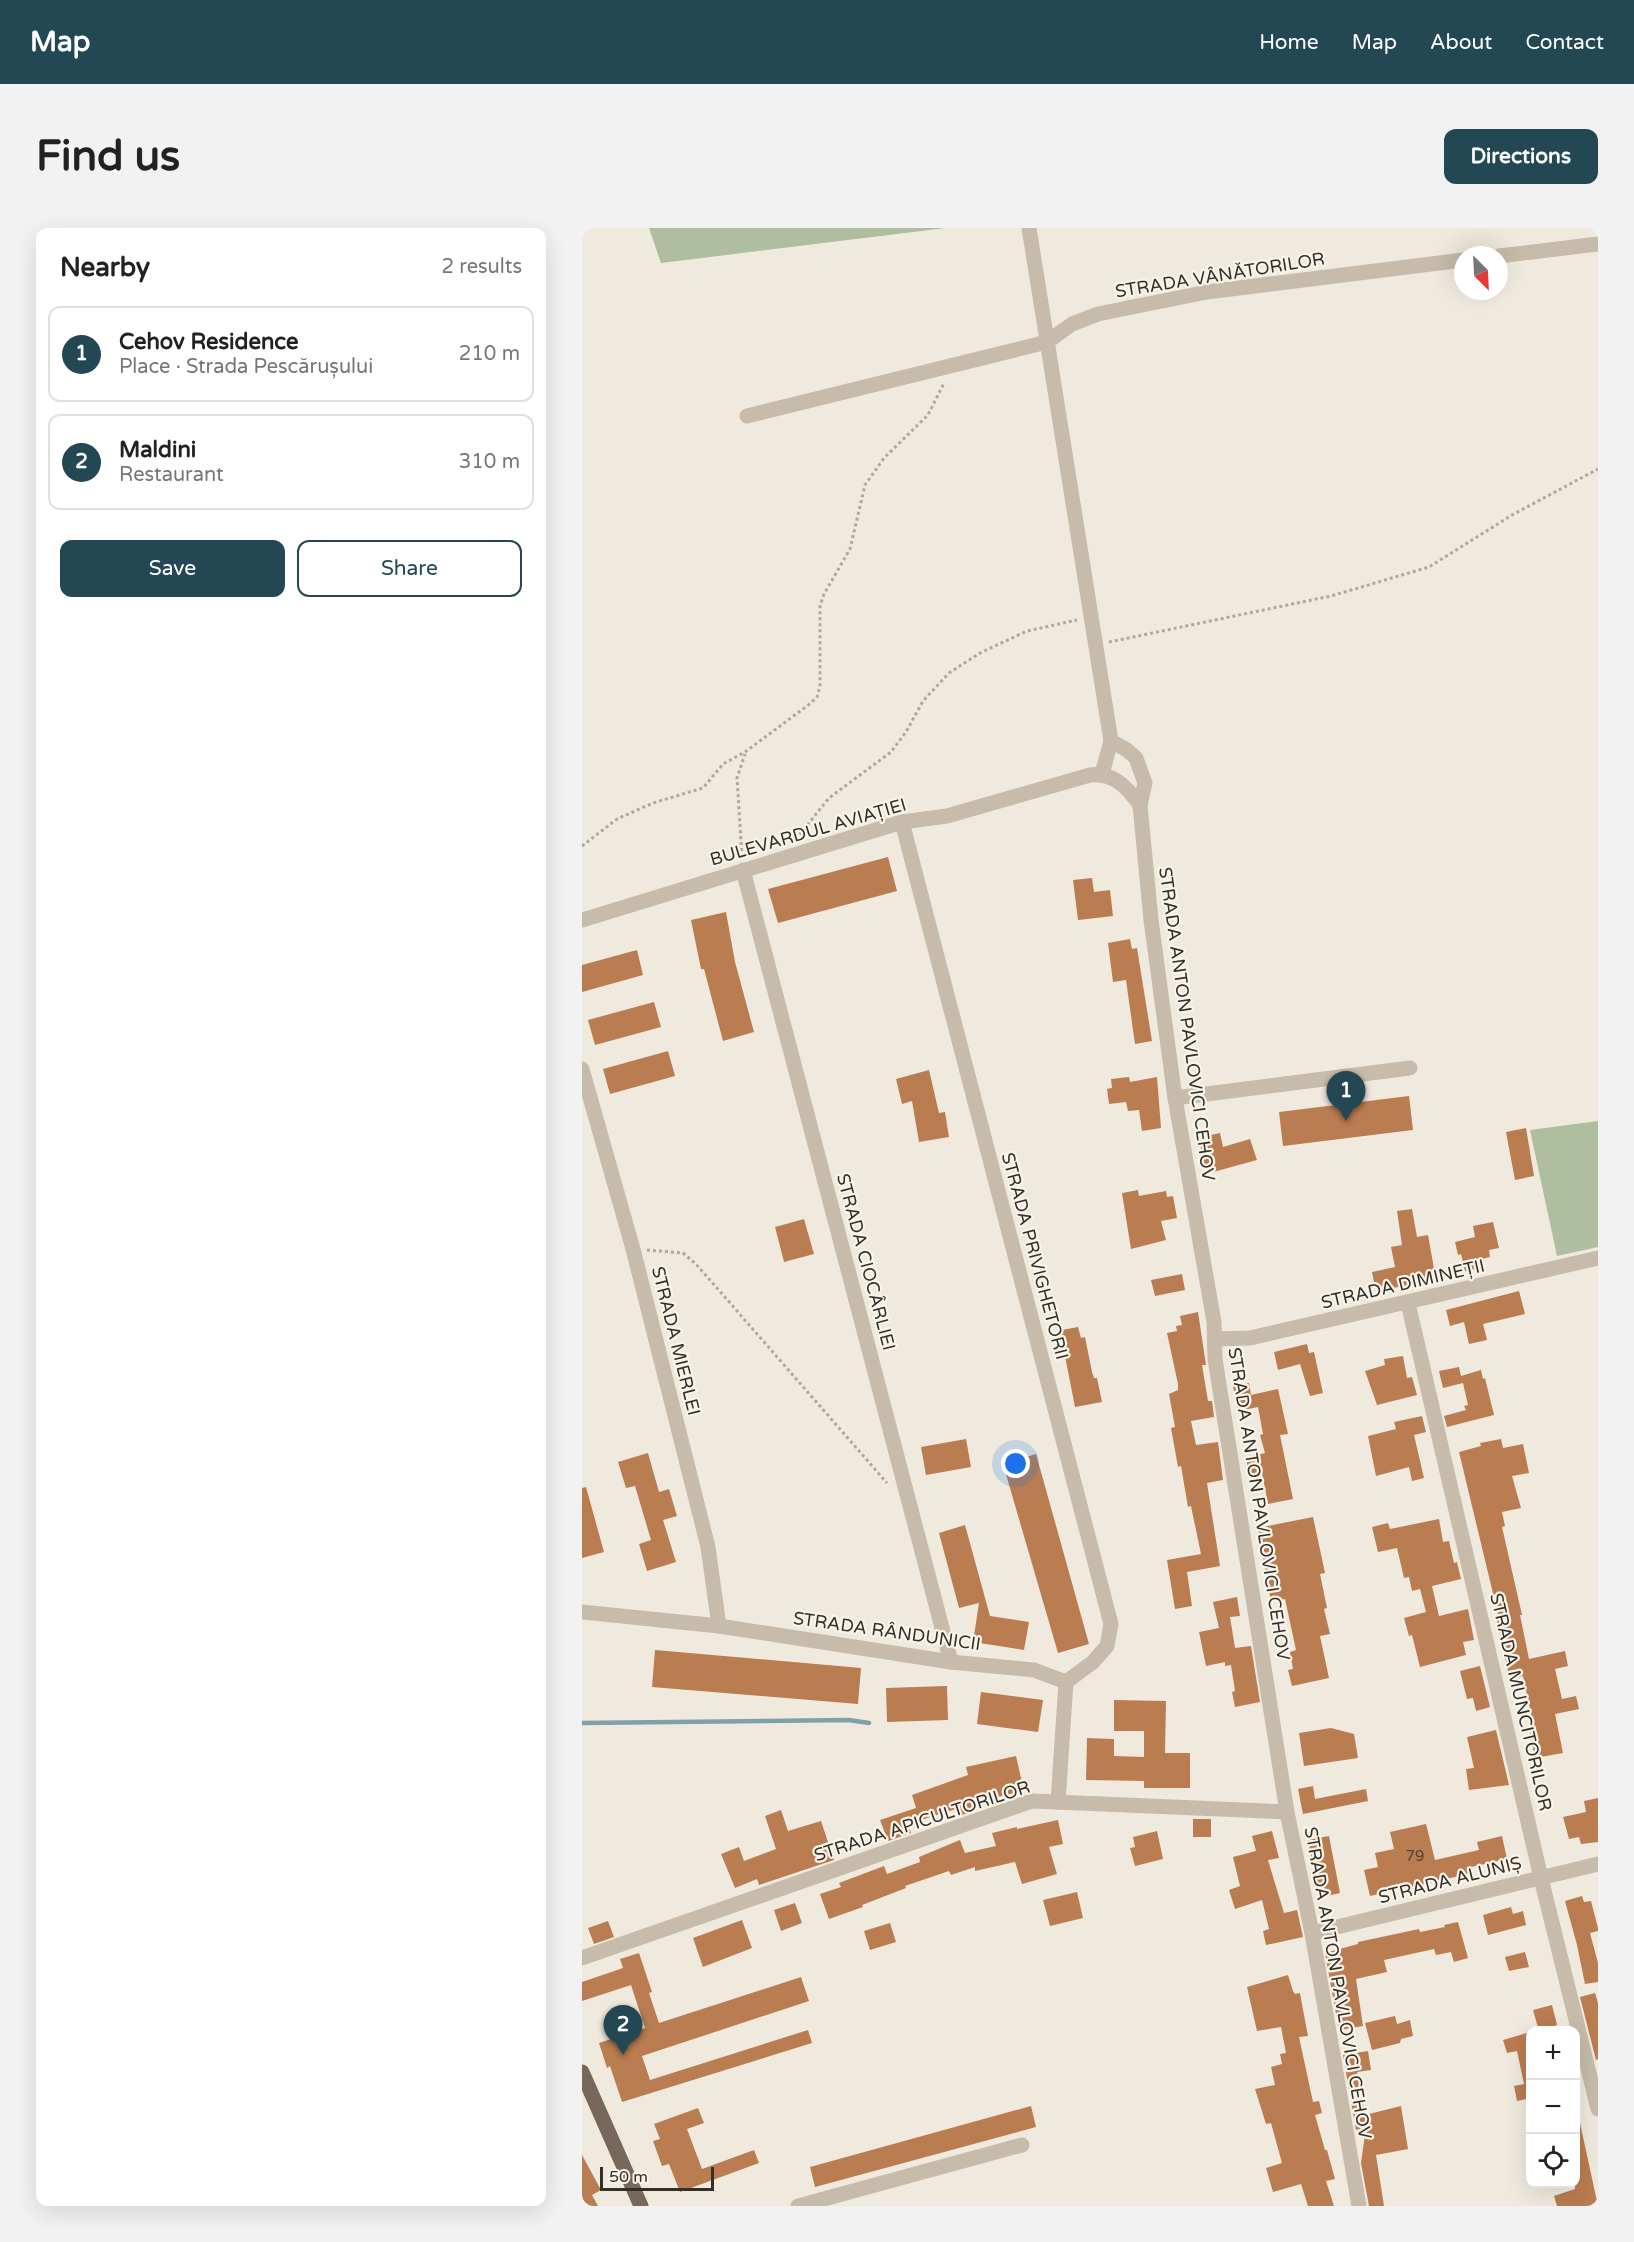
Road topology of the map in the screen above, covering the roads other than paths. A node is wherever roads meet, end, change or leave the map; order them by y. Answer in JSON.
{"nodes":[{"id":1,"x":1029,"y":228,"type":"edge"},
{"id":2,"x":1598,"y":243,"type":"edge"},
{"id":3,"x":1508,"y":255,"type":"edge"},
{"id":4,"x":1454,"y":261,"type":"edge"},
{"id":5,"x":1047,"y":342,"type":"junction"},
{"id":6,"x":747,"y":416,"type":"dead end"},
{"id":7,"x":1111,"y":741,"type":"junction"},
{"id":8,"x":1102,"y":774,"type":"junction"},
{"id":9,"x":1140,"y":805,"type":"junction"},
{"id":10,"x":903,"y":822,"type":"junction"},
{"id":11,"x":743,"y":870,"type":"junction"},
{"id":12,"x":582,"y":920,"type":"edge"},
{"id":13,"x":1410,"y":1068,"type":"dead end"},
{"id":14,"x":582,"y":1069,"type":"edge"},
{"id":15,"x":1175,"y":1098,"type":"junction"},
{"id":16,"x":1598,"y":1258,"type":"edge"},
{"id":17,"x":1408,"y":1303,"type":"junction"},
{"id":18,"x":1215,"y":1339,"type":"junction"},
{"id":19,"x":582,"y":1612,"type":"edge"},
{"id":20,"x":719,"y":1626,"type":"junction"},
{"id":21,"x":951,"y":1662,"type":"junction"},
{"id":22,"x":1066,"y":1682,"type":"junction"},
{"id":23,"x":1059,"y":1802,"type":"junction"},
{"id":24,"x":1287,"y":1812,"type":"junction"},
{"id":25,"x":1598,"y":1864,"type":"edge"},
{"id":26,"x":1541,"y":1878,"type":"junction"},
{"id":27,"x":1312,"y":1933,"type":"junction"},
{"id":28,"x":582,"y":1958,"type":"edge"},
{"id":29,"x":582,"y":2072,"type":"edge"},
{"id":30,"x":1598,"y":2109,"type":"edge"},
{"id":31,"x":1022,"y":2145,"type":"dead end"},
{"id":32,"x":641,"y":2206,"type":"edge"},
{"id":33,"x":798,"y":2206,"type":"edge"},
{"id":34,"x":1359,"y":2206,"type":"edge"}],
"edges":[{"from":1,"to":5,"type":"street"},
{"from":2,"to":3,"type":"street"},
{"from":4,"to":5,"type":"street","name":"STRADA VÂNĂTORILOR"},
{"from":5,"to":6,"type":"street","name":"STRADA VÂNĂTORILOR"},
{"from":5,"to":7,"type":"street"},
{"from":7,"to":8,"type":"street"},
{"from":7,"to":9,"type":"street","name":"STRADA ANTON PAVLOVICI CEHOV"},
{"from":8,"to":9,"type":"street"},
{"from":8,"to":10,"type":"street","name":"BULEVARDUL AVIAȚIEI"},
{"from":9,"to":15,"type":"street","name":"STRADA ANTON PAVLOVICI CEHOV"},
{"from":10,"to":11,"type":"street","name":"BULEVARDUL AVIAȚIEI"},
{"from":10,"to":22,"type":"street","name":"STRADA PRIVIGHETORII"},
{"from":11,"to":12,"type":"street","name":"BULEVARDUL AVIAȚIEI"},
{"from":11,"to":21,"type":"street","name":"STRADA CIOCÂRLIEI"},
{"from":13,"to":15,"type":"street"},
{"from":14,"to":20,"type":"street","name":"STRADA MIERLEI"},
{"from":15,"to":18,"type":"street","name":"STRADA ANTON PAVLOVICI CEHOV"},
{"from":16,"to":17,"type":"street","name":"STRADA DIMINEȚII"},
{"from":17,"to":18,"type":"street","name":"STRADA DIMINEȚII"},
{"from":17,"to":26,"type":"street","name":"STRADA MUNCITORILOR"},
{"from":18,"to":24,"type":"street","name":"STRADA ANTON PAVLOVICI CEHOV"},
{"from":19,"to":20,"type":"street","name":"STRADA RÂNDUNICII"},
{"from":20,"to":21,"type":"street","name":"STRADA RÂNDUNICII"},
{"from":21,"to":22,"type":"street","name":"STRADA RÂNDUNICII"},
{"from":22,"to":23,"type":"street"},
{"from":23,"to":24,"type":"street","name":"STRADA APICULTORILOR"},
{"from":23,"to":28,"type":"street","name":"STRADA APICULTORILOR"},
{"from":24,"to":27,"type":"street","name":"STRADA ANTON PAVLOVICI CEHOV"},
{"from":25,"to":26,"type":"street","name":"STRADA ALUNIȘ"},
{"from":26,"to":27,"type":"street","name":"STRADA ALUNIȘ"},
{"from":26,"to":30,"type":"street","name":"STRADA MUNCITORILOR"},
{"from":27,"to":34,"type":"street","name":"STRADA ANTON PAVLOVICI CEHOV"},
{"from":29,"to":32,"type":"main road"},
{"from":31,"to":33,"type":"street"}]}
